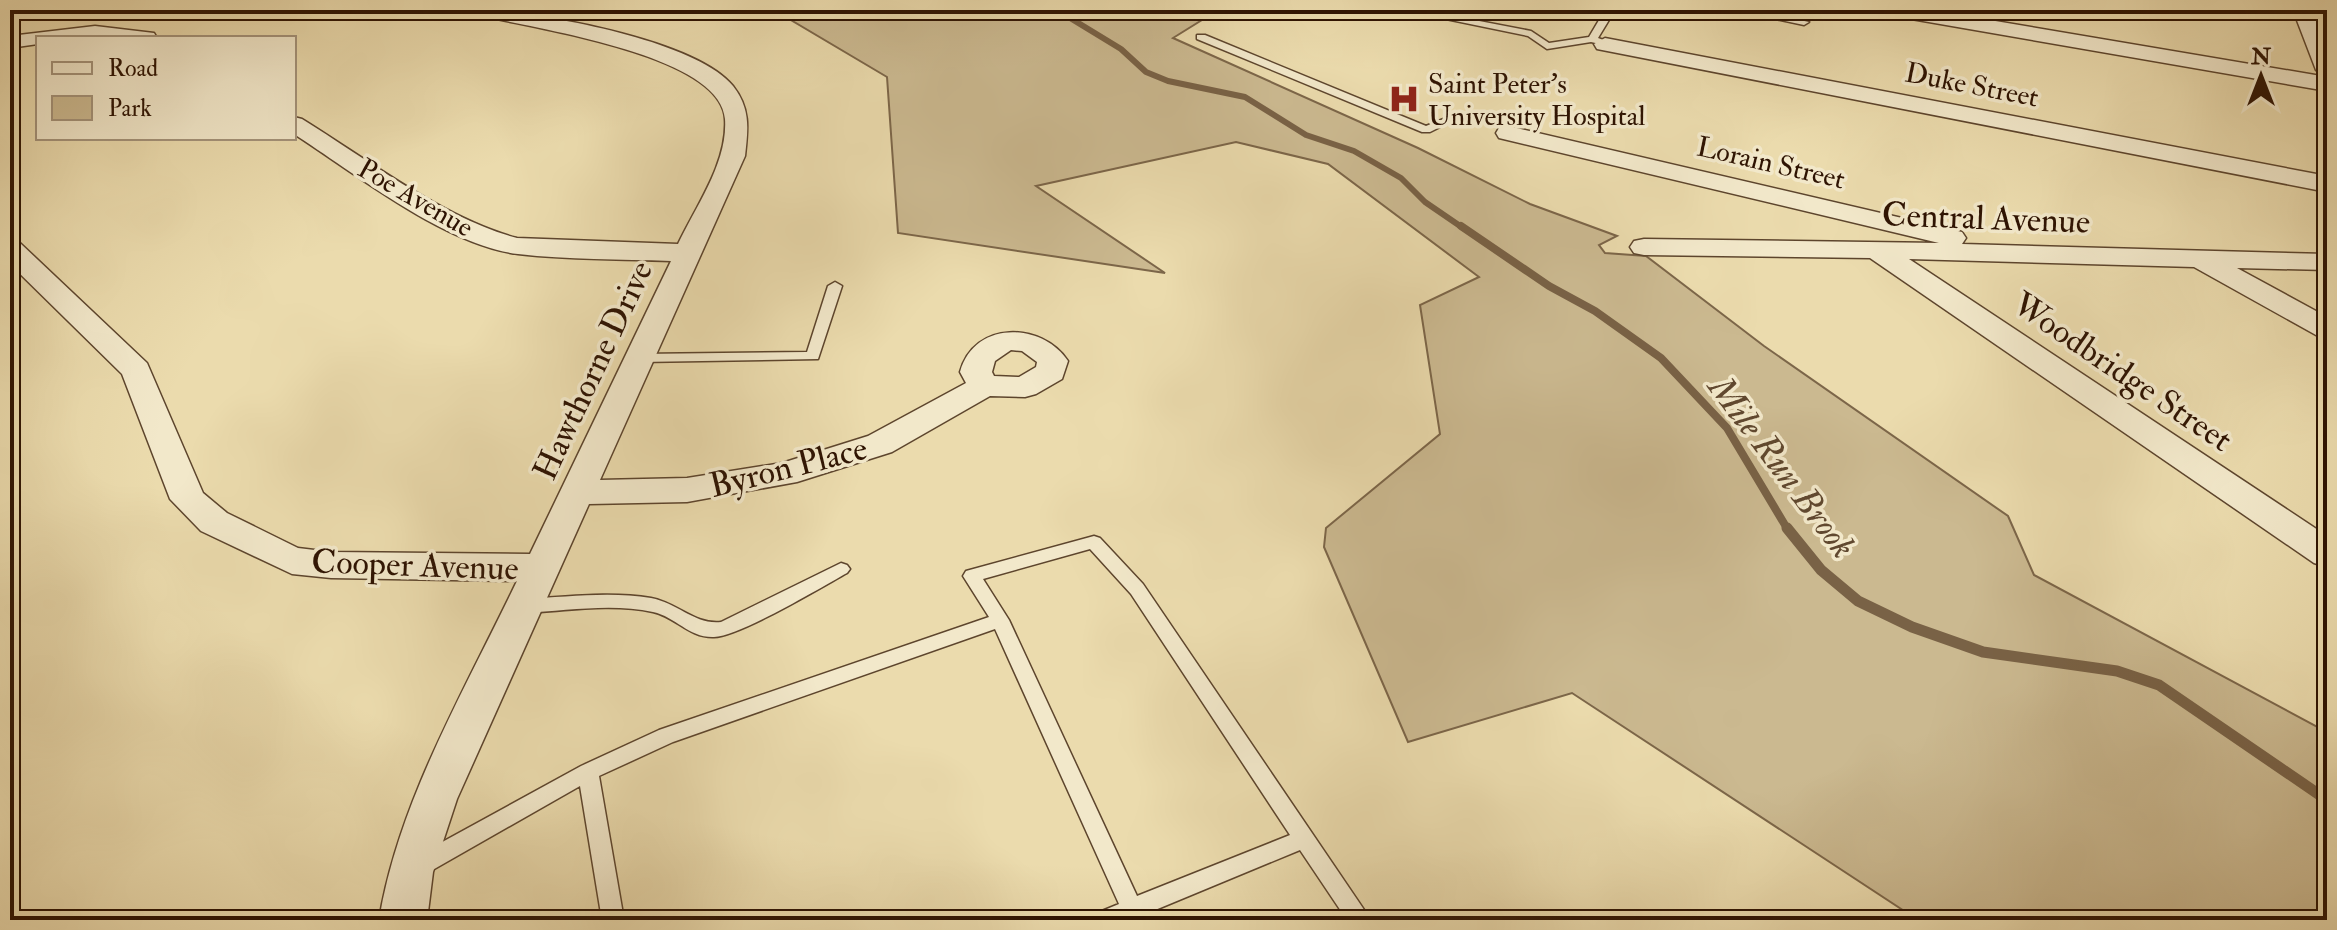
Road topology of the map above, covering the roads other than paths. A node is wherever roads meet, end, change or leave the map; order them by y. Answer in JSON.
{"nodes":[{"id":1,"x":482,"y":10,"type":"edge"},
{"id":2,"x":1407,"y":10,"type":"edge"},
{"id":3,"x":1610,"y":10,"type":"edge"},
{"id":4,"x":1737,"y":10,"type":"edge"},
{"id":5,"x":1894,"y":10,"type":"edge"},
{"id":6,"x":2303,"y":10,"type":"edge"},
{"id":7,"x":131,"y":12,"type":"dead end"},
{"id":8,"x":1804,"y":22,"type":"dead end"},
{"id":9,"x":102,"y":32,"type":"junction"},
{"id":10,"x":45,"y":36,"type":"edge"},
{"id":11,"x":138,"y":36,"type":"edge"},
{"id":12,"x":1201,"y":37,"type":"dead end"},
{"id":13,"x":36,"y":38,"type":"edge"},
{"id":14,"x":1598,"y":41,"type":"junction"},
{"id":15,"x":10,"y":42,"type":"edge"},
{"id":16,"x":2324,"y":57,"type":"edge"},
{"id":17,"x":2327,"y":84,"type":"edge"},
{"id":18,"x":1446,"y":121,"type":"dead end"},
{"id":19,"x":296,"y":125,"type":"edge"},
{"id":20,"x":1508,"y":133,"type":"dead end"},
{"id":21,"x":2327,"y":184,"type":"edge"},
{"id":22,"x":1644,"y":247,"type":"dead end"},
{"id":23,"x":10,"y":249,"type":"edge"},
{"id":24,"x":1877,"y":250,"type":"junction"},
{"id":25,"x":689,"y":253,"type":"junction"},
{"id":26,"x":2019,"y":254,"type":"junction"},
{"id":27,"x":2199,"y":259,"type":"junction"},
{"id":28,"x":2327,"y":262,"type":"edge"},
{"id":29,"x":835,"y":286,"type":"dead end"},
{"id":30,"x":2327,"y":329,"type":"edge"},
{"id":31,"x":640,"y":358,"type":"junction"},
{"id":32,"x":984,"y":386,"type":"dead end"},
{"id":33,"x":577,"y":492,"type":"junction"},
{"id":34,"x":2327,"y":554,"type":"edge"},
{"id":35,"x":541,"y":568,"type":"junction"},
{"id":36,"x":841,"y":569,"type":"dead end"},
{"id":37,"x":524,"y":606,"type":"junction"},
{"id":38,"x":1000,"y":620,"type":"junction"},
{"id":39,"x":588,"y":772,"type":"junction"},
{"id":40,"x":1304,"y":839,"type":"junction"},
{"id":41,"x":410,"y":872,"type":"junction"},
{"id":42,"x":1132,"y":909,"type":"junction"},
{"id":43,"x":403,"y":920,"type":"edge"},
{"id":44,"x":613,"y":920,"type":"edge"},
{"id":45,"x":1105,"y":920,"type":"edge"},
{"id":46,"x":1360,"y":920,"type":"edge"}],
"edges":[{"from":1,"to":25,"type":"street","name":"Hawthorne Drive"},
{"from":2,"to":14,"type":"lane"},
{"from":3,"to":14,"type":"lane"},
{"from":4,"to":8,"type":"lane"},
{"from":5,"to":17,"type":"street"},
{"from":6,"to":16,"type":"street"},
{"from":7,"to":9,"type":"street"},
{"from":9,"to":10,"type":"street"},
{"from":9,"to":11,"type":"street"},
{"from":12,"to":18,"type":"lane"},
{"from":13,"to":15,"type":"street"},
{"from":14,"to":21,"type":"street","name":"Duke Street"},
{"from":19,"to":25,"type":"street","name":"Poe Avenue"},
{"from":20,"to":26,"type":"street","name":"Lorain Street"},
{"from":22,"to":24,"type":"street","name":"Central Avenue"},
{"from":23,"to":35,"type":"street","name":"Cooper Avenue"},
{"from":24,"to":26,"type":"street","name":"Central Avenue"},
{"from":24,"to":34,"type":"street","name":"Woodbridge Street"},
{"from":25,"to":31,"type":"street","name":"Hawthorne Drive"},
{"from":26,"to":27,"type":"street","name":"Central Avenue"},
{"from":27,"to":28,"type":"street","name":"Central Avenue"},
{"from":27,"to":30,"type":"street"},
{"from":29,"to":31,"type":"lane"},
{"from":31,"to":33,"type":"street","name":"Hawthorne Drive"},
{"from":32,"to":33,"type":"street","name":"Byron Place"},
{"from":33,"to":35,"type":"street","name":"Hawthorne Drive"},
{"from":35,"to":37,"type":"street","name":"Hawthorne Drive"},
{"from":36,"to":37,"type":"lane"},
{"from":37,"to":41,"type":"street","name":"Hawthorne Drive"},
{"from":38,"to":39,"type":"lane"},
{"from":38,"to":40,"type":"lane"},
{"from":38,"to":42,"type":"lane"},
{"from":39,"to":41,"type":"lane"},
{"from":39,"to":44,"type":"lane"},
{"from":40,"to":42,"type":"lane"},
{"from":40,"to":46,"type":"lane"},
{"from":41,"to":43,"type":"street","name":"Hawthorne Drive"},
{"from":42,"to":45,"type":"lane"}]}
